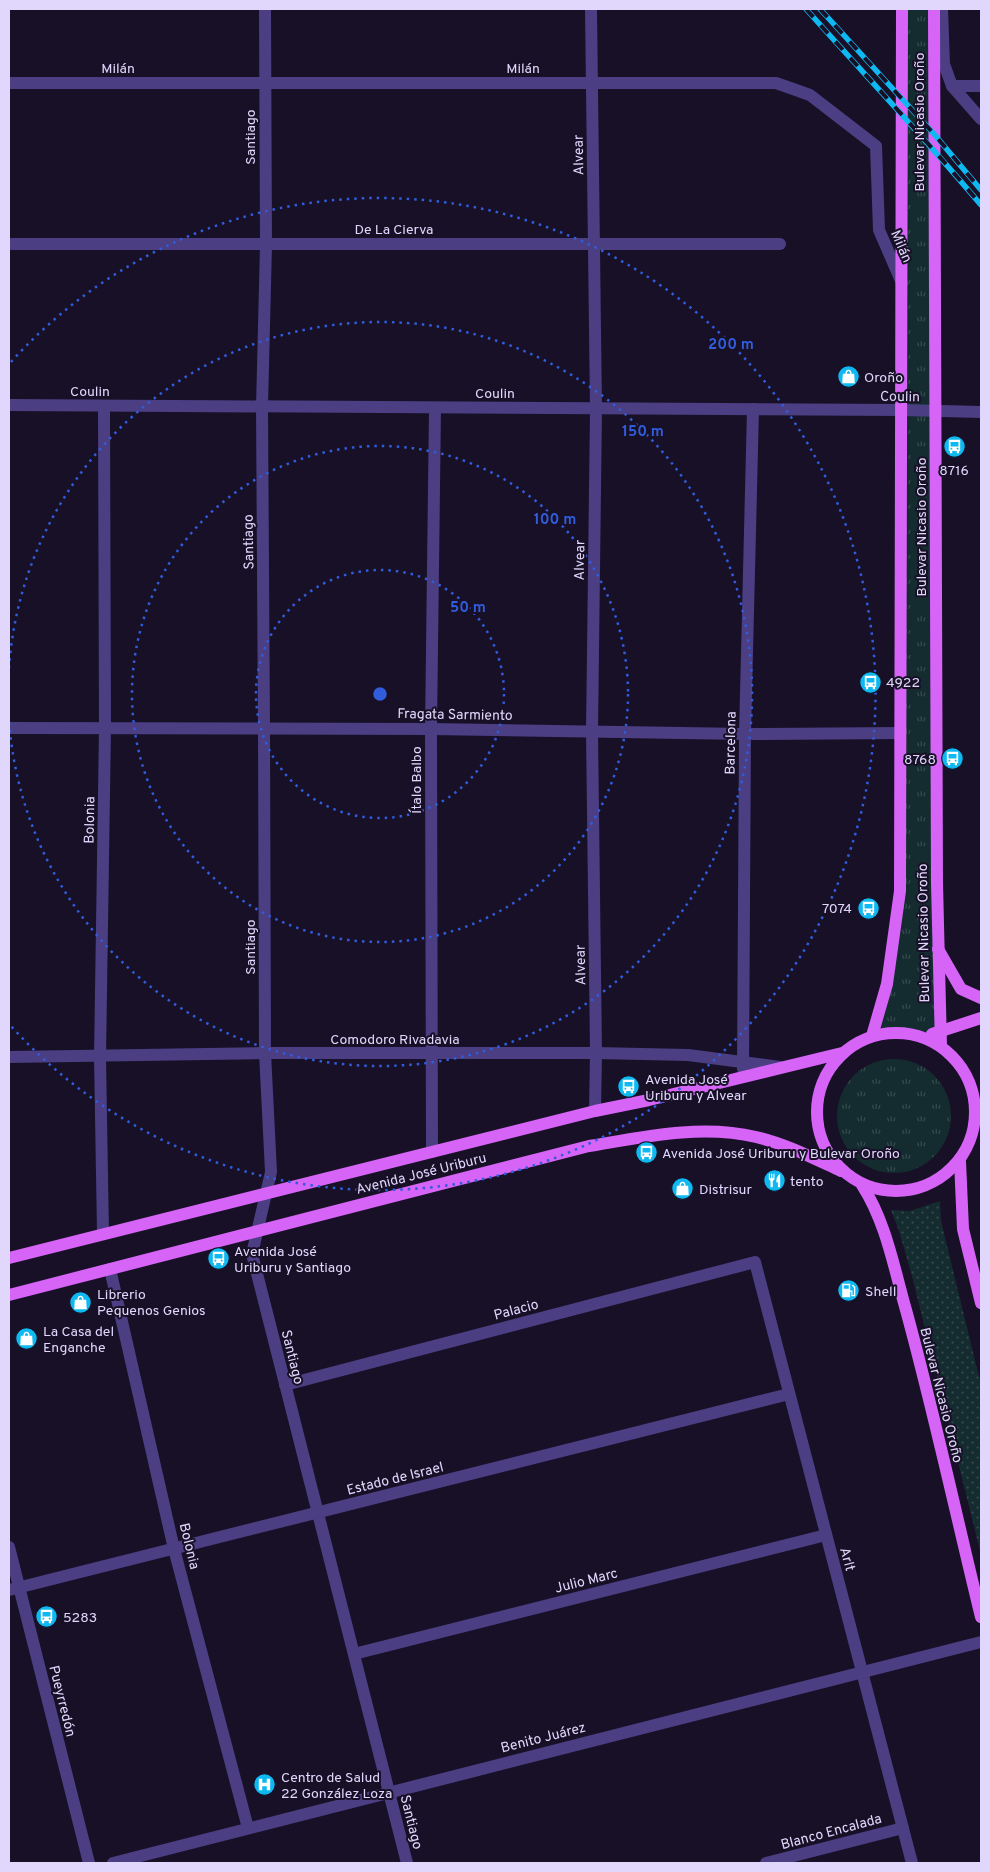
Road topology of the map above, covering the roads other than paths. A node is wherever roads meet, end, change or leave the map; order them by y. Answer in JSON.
{"nodes":[{"id":1,"x":265,"y":9,"type":"edge"},
{"id":2,"x":591,"y":9,"type":"edge"},
{"id":3,"x":902,"y":9,"type":"edge"},
{"id":4,"x":934,"y":9,"type":"edge"},
{"id":5,"x":942,"y":9,"type":"edge"},
{"id":6,"x":265,"y":82,"type":"junction"},
{"id":7,"x":9,"y":83,"type":"edge"},
{"id":8,"x":592,"y":83,"type":"junction"},
{"id":9,"x":952,"y":86,"type":"junction"},
{"id":10,"x":981,"y":86,"type":"edge"},
{"id":11,"x":981,"y":119,"type":"edge"},
{"id":12,"x":9,"y":244,"type":"edge"},
{"id":13,"x":594,"y":244,"type":"junction"},
{"id":14,"x":780,"y":244,"type":"dead end"},
{"id":15,"x":266,"y":245,"type":"junction"},
{"id":16,"x":902,"y":283,"type":"junction"},
{"id":17,"x":9,"y":406,"type":"edge"},
{"id":18,"x":104,"y":406,"type":"junction"},
{"id":19,"x":262,"y":407,"type":"junction"},
{"id":20,"x":435,"y":408,"type":"junction"},
{"id":21,"x":596,"y":409,"type":"junction"},
{"id":22,"x":753,"y":409,"type":"junction"},
{"id":23,"x":902,"y":410,"type":"junction"},
{"id":24,"x":936,"y":411,"type":"junction"},
{"id":25,"x":981,"y":412,"type":"edge"},
{"id":26,"x":9,"y":728,"type":"edge"},
{"id":27,"x":105,"y":728,"type":"junction"},
{"id":28,"x":264,"y":728,"type":"junction"},
{"id":29,"x":431,"y":728,"type":"junction"},
{"id":30,"x":592,"y":732,"type":"junction"},
{"id":31,"x":900,"y":733,"type":"junction"},
{"id":32,"x":745,"y":734,"type":"junction"},
{"id":33,"x":938,"y":948,"type":"junction"},
{"id":34,"x":981,"y":998,"type":"edge"},
{"id":35,"x":981,"y":1018,"type":"edge"},
{"id":36,"x":940,"y":1031,"type":"junction"},
{"id":37,"x":872,"y":1036,"type":"junction"},
{"id":38,"x":923,"y":1037,"type":"junction"},
{"id":39,"x":941,"y":1046,"type":"junction"},
{"id":40,"x":265,"y":1053,"type":"junction"},
{"id":41,"x":596,"y":1053,"type":"junction"},
{"id":42,"x":842,"y":1053,"type":"junction"},
{"id":43,"x":431,"y":1054,"type":"junction"},
{"id":44,"x":9,"y":1057,"type":"edge"},
{"id":45,"x":100,"y":1057,"type":"junction"},
{"id":46,"x":743,"y":1062,"type":"junction"},
{"id":47,"x":780,"y":1067,"type":"junction"},
{"id":48,"x":743,"y":1076,"type":"junction"},
{"id":49,"x":594,"y":1111,"type":"junction"},
{"id":50,"x":978,"y":1122,"type":"edge"},
{"id":51,"x":432,"y":1152,"type":"junction"},
{"id":52,"x":960,"y":1160,"type":"junction"},
{"id":53,"x":841,"y":1171,"type":"junction"},
{"id":54,"x":862,"y":1185,"type":"junction"},
{"id":55,"x":264,"y":1194,"type":"junction"},
{"id":56,"x":257,"y":1231,"type":"junction"},
{"id":57,"x":103,"y":1234,"type":"junction"},
{"id":58,"x":9,"y":1258,"type":"edge"},
{"id":59,"x":755,"y":1262,"type":"joint"},
{"id":60,"x":110,"y":1269,"type":"junction"},
{"id":61,"x":9,"y":1295,"type":"edge"},
{"id":62,"x":981,"y":1303,"type":"edge"},
{"id":63,"x":285,"y":1385,"type":"junction"},
{"id":64,"x":789,"y":1394,"type":"junction"},
{"id":65,"x":318,"y":1514,"type":"junction"},
{"id":66,"x":826,"y":1535,"type":"junction"},
{"id":67,"x":9,"y":1547,"type":"edge"},
{"id":68,"x":174,"y":1549,"type":"junction"},
{"id":69,"x":13,"y":1589,"type":"edge"},
{"id":70,"x":981,"y":1617,"type":"edge"},
{"id":71,"x":981,"y":1642,"type":"edge"},
{"id":72,"x":354,"y":1654,"type":"junction"},
{"id":73,"x":862,"y":1672,"type":"junction"},
{"id":74,"x":389,"y":1792,"type":"junction"},
{"id":75,"x":248,"y":1828,"type":"junction"},
{"id":76,"x":903,"y":1828,"type":"junction"},
{"id":77,"x":89,"y":1863,"type":"edge"},
{"id":78,"x":113,"y":1863,"type":"edge"},
{"id":79,"x":407,"y":1863,"type":"edge"},
{"id":80,"x":766,"y":1863,"type":"edge"},
{"id":81,"x":912,"y":1863,"type":"edge"}],
"edges":[{"from":1,"to":6,"type":"street","name":"Santiago"},
{"from":2,"to":8,"type":"street","name":"Alvear"},
{"from":3,"to":16,"type":"main road","name":"Bulevar Nicasio Oroño"},
{"from":4,"to":24,"type":"main road","name":"Bulevar Nicasio Oroño"},
{"from":5,"to":9,"type":"street"},
{"from":6,"to":7,"type":"street","name":"Milán"},
{"from":6,"to":8,"type":"street","name":"Milán"},
{"from":6,"to":15,"type":"street","name":"Santiago"},
{"from":8,"to":13,"type":"street","name":"Alvear"},
{"from":8,"to":16,"type":"street","name":"Milán"},
{"from":9,"to":10,"type":"street"},
{"from":9,"to":11,"type":"street"},
{"from":12,"to":15,"type":"street","name":"De La Cierva"},
{"from":13,"to":14,"type":"street","name":"De La Cierva"},
{"from":13,"to":15,"type":"street","name":"De La Cierva"},
{"from":13,"to":21,"type":"street","name":"Alvear"},
{"from":15,"to":19,"type":"street","name":"Santiago"},
{"from":16,"to":23,"type":"main road","name":"Bulevar Nicasio Oroño"},
{"from":17,"to":18,"type":"street","name":"Coulin"},
{"from":18,"to":19,"type":"street","name":"Coulin"},
{"from":18,"to":27,"type":"street","name":"Bolonia"},
{"from":19,"to":20,"type":"street","name":"Coulin"},
{"from":19,"to":28,"type":"street","name":"Santiago"},
{"from":20,"to":21,"type":"street","name":"Coulin"},
{"from":20,"to":29,"type":"street","name":"Ítalo Balbo"},
{"from":21,"to":22,"type":"street","name":"Coulin"},
{"from":21,"to":30,"type":"street","name":"Alvear"},
{"from":22,"to":23,"type":"street","name":"Coulin"},
{"from":22,"to":32,"type":"street","name":"Barcelona"},
{"from":23,"to":24,"type":"street","name":"Coulin"},
{"from":23,"to":31,"type":"main road","name":"Bulevar Nicasio Oroño"},
{"from":24,"to":25,"type":"street","name":"Coulin"},
{"from":24,"to":33,"type":"main road","name":"Bulevar Nicasio Oroño"},
{"from":26,"to":27,"type":"street","name":"Fragata Sarmiento"},
{"from":27,"to":28,"type":"street","name":"Fragata Sarmiento"},
{"from":27,"to":45,"type":"street","name":"Bolonia"},
{"from":28,"to":29,"type":"street","name":"Fragata Sarmiento"},
{"from":28,"to":40,"type":"street","name":"Santiago"},
{"from":29,"to":30,"type":"street","name":"Fragata Sarmiento"},
{"from":29,"to":43,"type":"street","name":"Ítalo Balbo"},
{"from":30,"to":32,"type":"street","name":"Fragata Sarmiento"},
{"from":30,"to":41,"type":"street","name":"Alvear"},
{"from":31,"to":32,"type":"street","name":"Fragata Sarmiento"},
{"from":31,"to":37,"type":"main road","name":"Bulevar Nicasio Oroño"},
{"from":32,"to":46,"type":"street","name":"Barcelona"},
{"from":33,"to":34,"type":"main road"},
{"from":33,"to":36,"type":"main road","name":"Bulevar Nicasio Oroño"},
{"from":35,"to":36,"type":"main road"},
{"from":36,"to":38,"type":"main road"},
{"from":36,"to":39,"type":"main road","name":"Bulevar Nicasio Oroño"},
{"from":37,"to":38,"type":"main road"},
{"from":37,"to":42,"type":"main road"},
{"from":38,"to":39,"type":"main road"},
{"from":39,"to":50,"type":"main road"},
{"from":40,"to":43,"type":"street","name":"Comodoro Rivadavia"},
{"from":40,"to":45,"type":"street","name":"Comodoro Rivadavia"},
{"from":40,"to":55,"type":"street","name":"Santiago"},
{"from":41,"to":43,"type":"street","name":"Comodoro Rivadavia"},
{"from":41,"to":46,"type":"street","name":"Comodoro Rivadavia"},
{"from":41,"to":49,"type":"street","name":"Alvear"},
{"from":42,"to":47,"type":"main road","name":"Avenida José Uriburu"},
{"from":42,"to":53,"type":"main road"},
{"from":43,"to":51,"type":"street","name":"Ítalo Balbo"},
{"from":44,"to":45,"type":"street","name":"Comodoro Rivadavia"},
{"from":45,"to":57,"type":"street","name":"Bolonia"},
{"from":46,"to":47,"type":"street","name":"Comodoro Rivadavia"},
{"from":46,"to":48,"type":"street","name":"Barcelona"},
{"from":47,"to":48,"type":"main road","name":"Avenida José Uriburu"},
{"from":48,"to":49,"type":"main road","name":"Avenida José Uriburu"},
{"from":49,"to":51,"type":"main road","name":"Avenida José Uriburu"},
{"from":50,"to":52,"type":"main road"},
{"from":51,"to":55,"type":"main road","name":"Avenida José Uriburu"},
{"from":52,"to":54,"type":"main road"},
{"from":52,"to":62,"type":"main road"},
{"from":53,"to":54,"type":"main road"},
{"from":53,"to":56,"type":"main road","name":"Avenida José Uriburu"},
{"from":54,"to":70,"type":"main road","name":"Bulevar Nicasio Oroño"},
{"from":55,"to":56,"type":"street","name":"Santiago"},
{"from":55,"to":57,"type":"main road","name":"Avenida José Uriburu"},
{"from":56,"to":60,"type":"main road","name":"Avenida José Uriburu"},
{"from":56,"to":63,"type":"street","name":"Santiago"},
{"from":57,"to":58,"type":"main road","name":"Avenida José Uriburu"},
{"from":59,"to":63,"type":"street","name":"Palacio"},
{"from":59,"to":64,"type":"street","name":"Arlt"},
{"from":60,"to":61,"type":"main road","name":"Avenida José Uriburu"},
{"from":60,"to":68,"type":"street","name":"Bolonia"},
{"from":63,"to":65,"type":"street","name":"Santiago"},
{"from":64,"to":65,"type":"street","name":"Estado de Israel"},
{"from":64,"to":66,"type":"street","name":"Arlt"},
{"from":65,"to":68,"type":"street","name":"Estado de Israel"},
{"from":65,"to":72,"type":"street","name":"Santiago"},
{"from":66,"to":72,"type":"street","name":"Julio Marc"},
{"from":66,"to":73,"type":"street","name":"Arlt"},
{"from":67,"to":69,"type":"street","name":"Pueyrredón"},
{"from":68,"to":69,"type":"street","name":"Estado de Israel"},
{"from":68,"to":75,"type":"street","name":"Bolonia"},
{"from":69,"to":77,"type":"street","name":"Pueyrredón"},
{"from":71,"to":73,"type":"street","name":"Benito Juárez"},
{"from":72,"to":74,"type":"street","name":"Santiago"},
{"from":73,"to":74,"type":"street","name":"Benito Juárez"},
{"from":73,"to":76,"type":"street","name":"Arlt"},
{"from":74,"to":75,"type":"street","name":"Benito Juárez"},
{"from":74,"to":79,"type":"street","name":"Santiago"},
{"from":75,"to":78,"type":"street","name":"Benito Juárez"},
{"from":76,"to":80,"type":"street","name":"Blanco Encalada"},
{"from":76,"to":81,"type":"street","name":"Arlt"}]}
